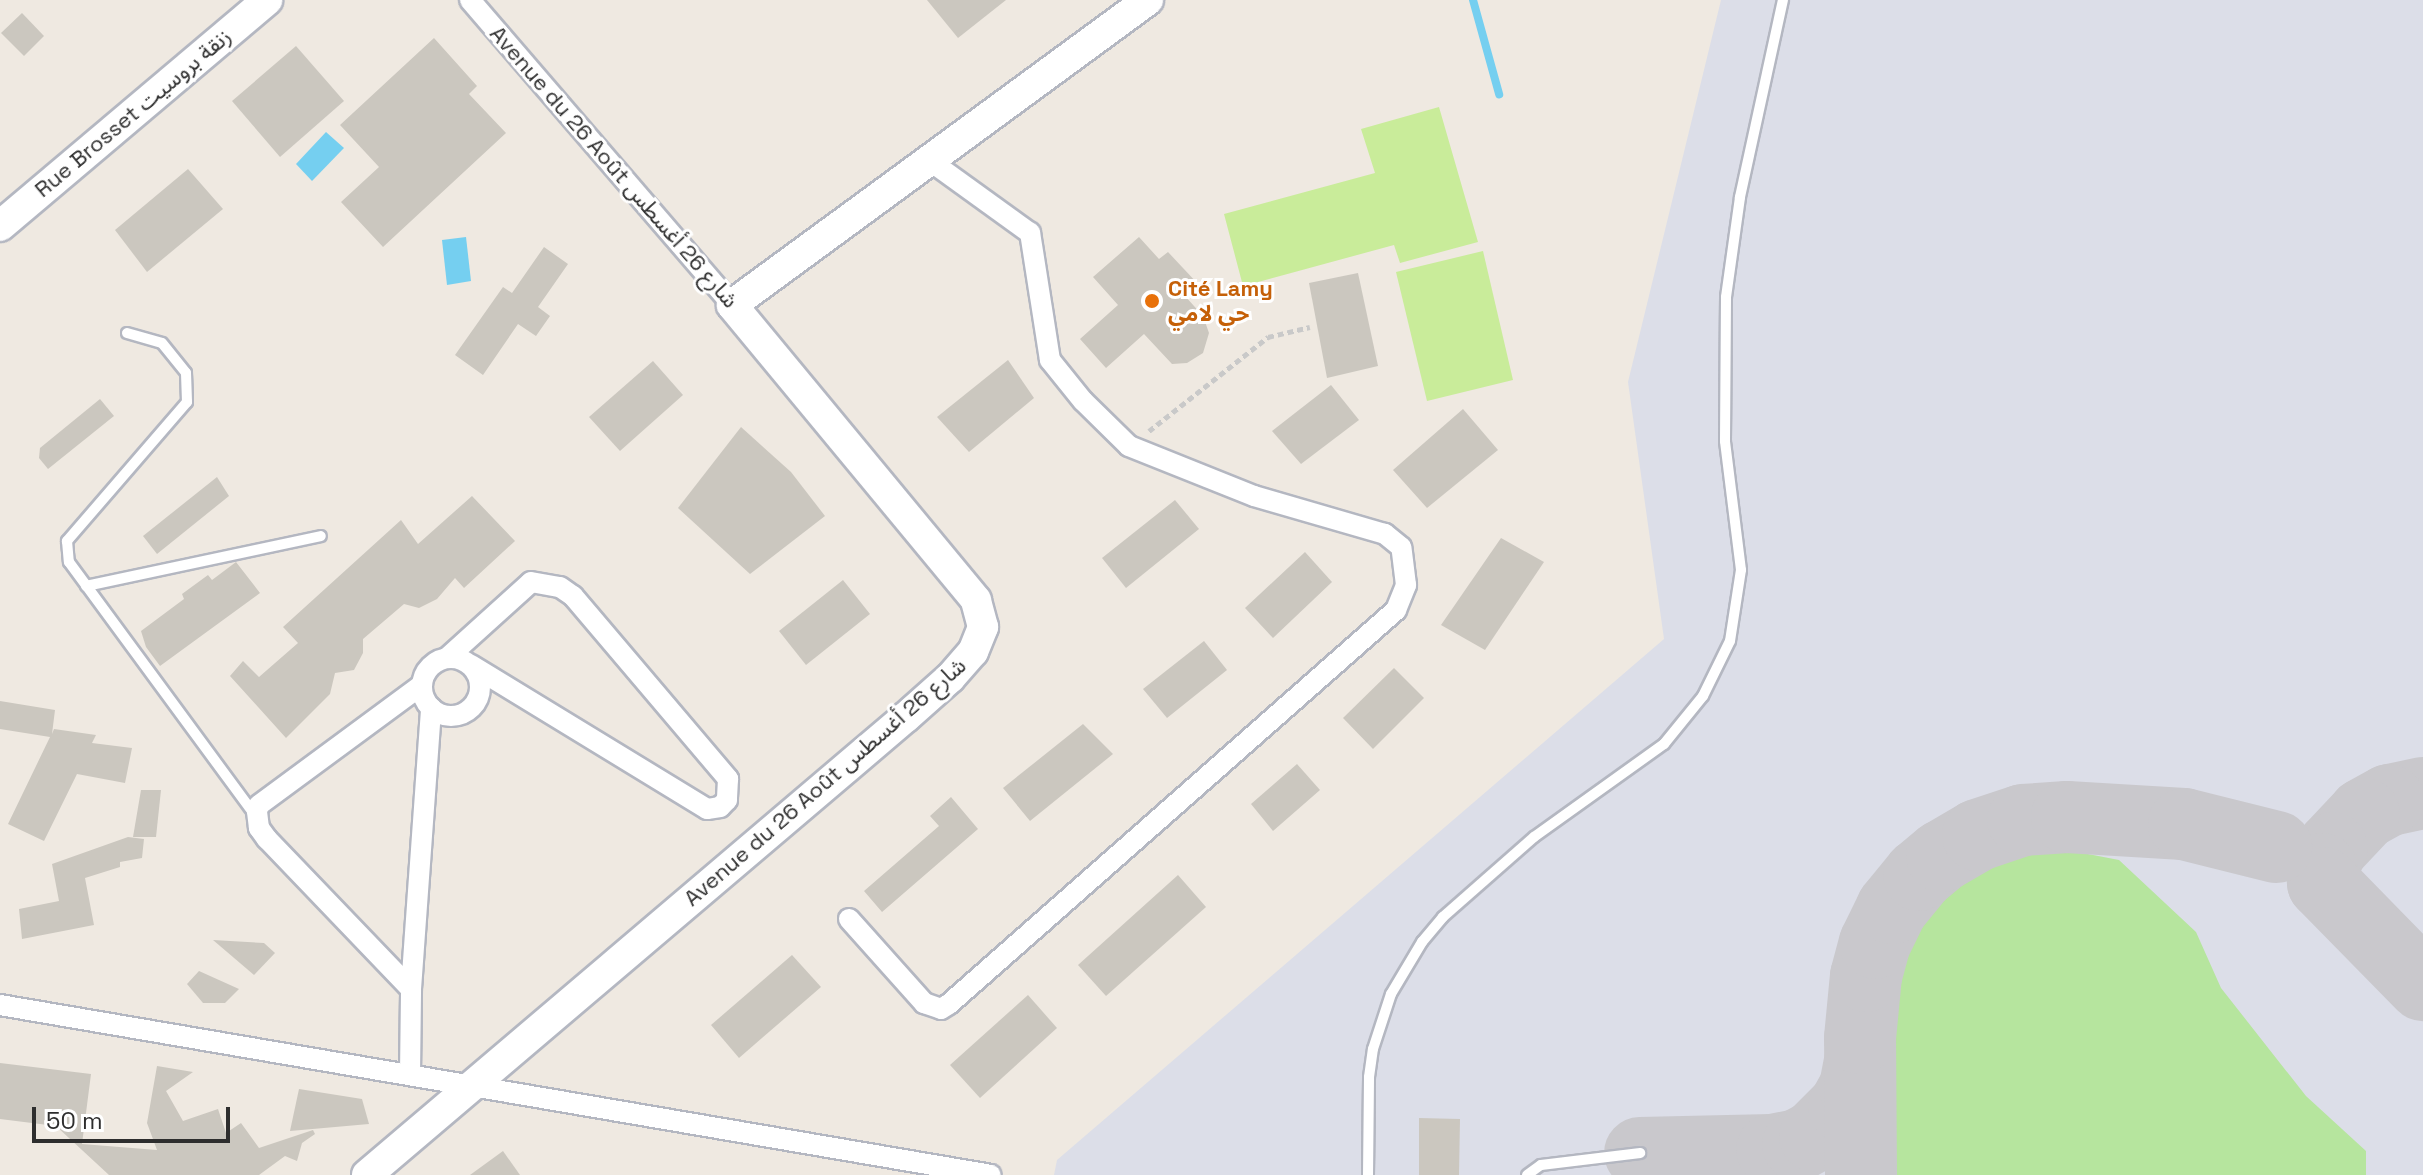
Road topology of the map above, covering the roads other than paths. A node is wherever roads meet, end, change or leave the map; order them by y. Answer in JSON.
{"nodes":[{"id":1,"x":267,"y":0,"type":"edge"},
{"id":2,"x":470,"y":0,"type":"edge"},
{"id":3,"x":1783,"y":0,"type":"edge"},
{"id":4,"x":1142,"y":2,"type":"edge"},
{"id":5,"x":930,"y":161,"type":"junction"},
{"id":6,"x":0,"y":226,"type":"edge"},
{"id":7,"x":732,"y":305,"type":"junction"},
{"id":8,"x":127,"y":333,"type":"dead end"},
{"id":9,"x":321,"y":536,"type":"dead end"},
{"id":10,"x":86,"y":586,"type":"junction"},
{"id":11,"x":447,"y":658,"type":"junction"},
{"id":12,"x":471,"y":665,"type":"junction"},
{"id":13,"x":422,"y":685,"type":"junction"},
{"id":14,"x":431,"y":708,"type":"junction"},
{"id":15,"x":257,"y":816,"type":"junction"},
{"id":16,"x":849,"y":919,"type":"dead end"},
{"id":17,"x":411,"y":989,"type":"junction"},
{"id":18,"x":0,"y":1005,"type":"edge"},
{"id":19,"x":410,"y":1075,"type":"junction"},
{"id":20,"x":472,"y":1086,"type":"junction"},
{"id":21,"x":1640,"y":1153,"type":"dead end"},
{"id":22,"x":367,"y":1175,"type":"edge"},
{"id":23,"x":991,"y":1175,"type":"edge"},
{"id":24,"x":1368,"y":1175,"type":"edge"},
{"id":25,"x":1527,"y":1175,"type":"edge"}],
"edges":[{"from":1,"to":6,"type":"street","name":"Rue Brosset زنقة بروسيت"},
{"from":2,"to":7,"type":"street","name":"Avenue du 26 Août شارع 26 أغسطس"},
{"from":3,"to":24,"type":"lane"},
{"from":4,"to":5,"type":"street"},
{"from":5,"to":7,"type":"street"},
{"from":5,"to":16,"type":"street"},
{"from":7,"to":20,"type":"street","name":"Avenue du 26 Août شارع 26 أغسطس"},
{"from":8,"to":10,"type":"lane"},
{"from":9,"to":10,"type":"lane"},
{"from":10,"to":15,"type":"lane"},
{"from":11,"to":12,"type":"street"},
{"from":11,"to":12,"type":"street"},
{"from":11,"to":13,"type":"street"},
{"from":12,"to":14,"type":"street"},
{"from":13,"to":14,"type":"street"},
{"from":13,"to":15,"type":"street"},
{"from":14,"to":17,"type":"street"},
{"from":15,"to":17,"type":"street"},
{"from":17,"to":19,"type":"street"},
{"from":18,"to":19,"type":"street"},
{"from":19,"to":20,"type":"street"},
{"from":20,"to":22,"type":"street","name":"Avenue du 26 Août شارع 26 أغسطس"},
{"from":20,"to":23,"type":"street"},
{"from":21,"to":25,"type":"lane"}]}
